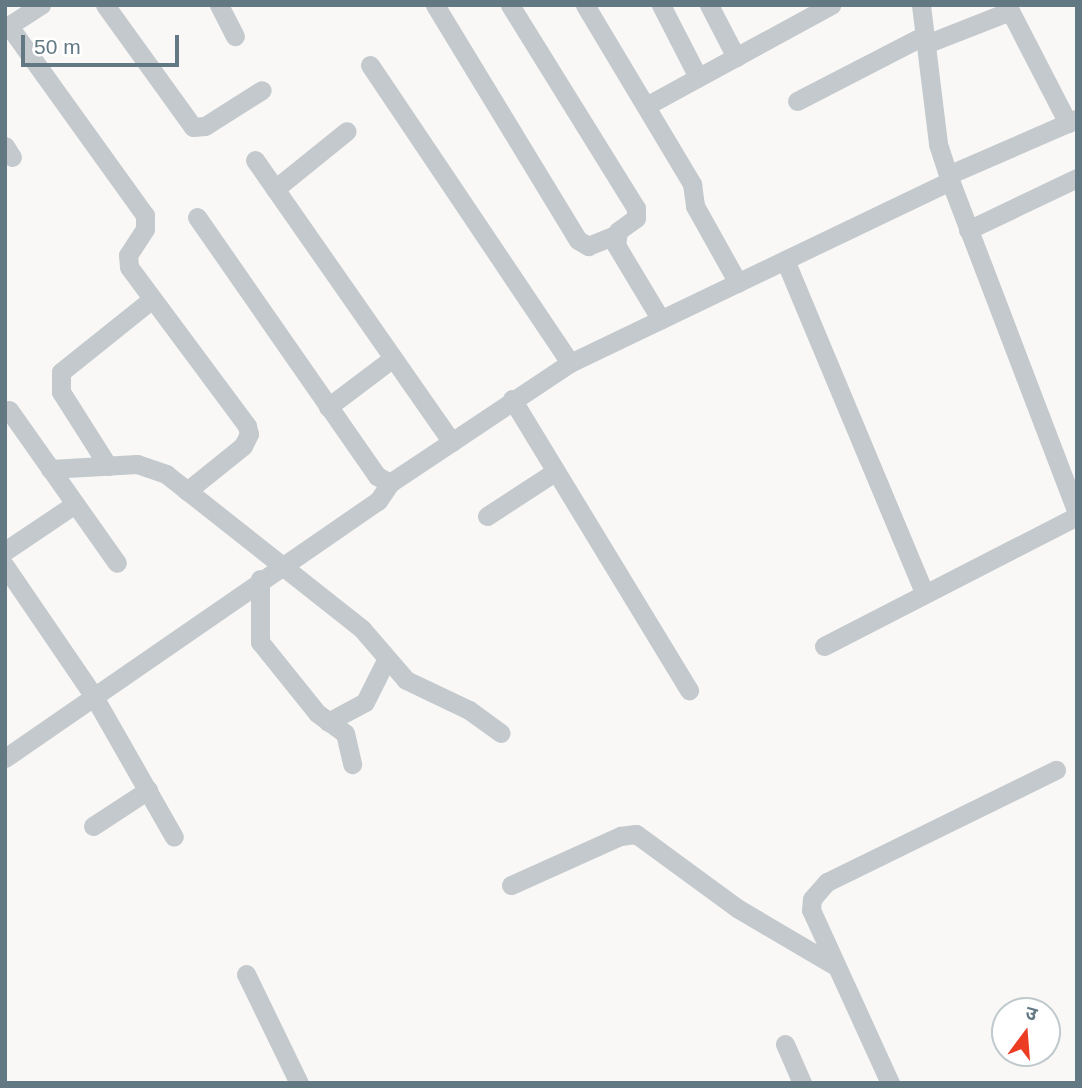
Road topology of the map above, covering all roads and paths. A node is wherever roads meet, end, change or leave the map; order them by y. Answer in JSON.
{"nodes":[{"id":1,"x":41,"y":5,"type":"edge"},
{"id":2,"x":104,"y":5,"type":"edge"},
{"id":3,"x":219,"y":5,"type":"edge"},
{"id":4,"x":435,"y":5,"type":"edge"},
{"id":5,"x":510,"y":5,"type":"edge"},
{"id":6,"x":585,"y":5,"type":"edge"},
{"id":7,"x":661,"y":5,"type":"edge"},
{"id":8,"x":709,"y":5,"type":"edge"},
{"id":9,"x":831,"y":5,"type":"edge"},
{"id":10,"x":921,"y":5,"type":"edge"},
{"id":11,"x":1009,"y":8,"type":"edge"},
{"id":12,"x":7,"y":27,"type":"edge"},
{"id":13,"x":234,"y":36,"type":"dead end"},
{"id":14,"x":925,"y":40,"type":"junction"},
{"id":15,"x":736,"y":57,"type":"junction"},
{"id":16,"x":370,"y":65,"type":"dead end"},
{"id":17,"x":698,"y":77,"type":"junction"},
{"id":18,"x":262,"y":90,"type":"dead end"},
{"id":19,"x":797,"y":101,"type":"dead end"},
{"id":20,"x":646,"y":106,"type":"junction"},
{"id":21,"x":1072,"y":121,"type":"edge"},
{"id":22,"x":347,"y":131,"type":"dead end"},
{"id":23,"x":255,"y":160,"type":"dead end"},
{"id":24,"x":949,"y":178,"type":"junction"},
{"id":25,"x":1077,"y":178,"type":"edge"},
{"id":26,"x":275,"y":189,"type":"junction"},
{"id":27,"x":197,"y":218,"type":"dead end"},
{"id":28,"x":968,"y":230,"type":"junction"},
{"id":29,"x":617,"y":234,"type":"junction"},
{"id":30,"x":785,"y":260,"type":"junction"},
{"id":31,"x":738,"y":282,"type":"junction"},
{"id":32,"x":152,"y":299,"type":"junction"},
{"id":33,"x":661,"y":320,"type":"junction"},
{"id":34,"x":393,"y":358,"type":"junction"},
{"id":35,"x":570,"y":363,"type":"junction"},
{"id":36,"x":512,"y":399,"type":"junction"},
{"id":37,"x":328,"y":407,"type":"junction"},
{"id":38,"x":9,"y":410,"type":"dead end"},
{"id":39,"x":452,"y":442,"type":"junction"},
{"id":40,"x":108,"y":466,"type":"junction"},
{"id":41,"x":50,"y":469,"type":"junction"},
{"id":42,"x":556,"y":471,"type":"junction"},
{"id":43,"x":390,"y":483,"type":"junction"},
{"id":44,"x":187,"y":491,"type":"junction"},
{"id":45,"x":75,"y":503,"type":"junction"},
{"id":46,"x":1076,"y":512,"type":"edge"},
{"id":47,"x":487,"y":516,"type":"dead end"},
{"id":48,"x":5,"y":551,"type":"edge"},
{"id":49,"x":117,"y":563,"type":"dead end"},
{"id":50,"x":5,"y":566,"type":"edge"},
{"id":51,"x":279,"y":567,"type":"junction"},
{"id":52,"x":260,"y":579,"type":"junction"},
{"id":53,"x":924,"y":592,"type":"junction"},
{"id":54,"x":824,"y":646,"type":"dead end"},
{"id":55,"x":386,"y":660,"type":"junction"},
{"id":56,"x":689,"y":690,"type":"dead end"},
{"id":57,"x":93,"y":695,"type":"junction"},
{"id":58,"x":328,"y":722,"type":"junction"},
{"id":59,"x":501,"y":733,"type":"dead end"},
{"id":60,"x":5,"y":758,"type":"edge"},
{"id":61,"x":352,"y":764,"type":"dead end"},
{"id":62,"x":1056,"y":770,"type":"dead end"},
{"id":63,"x":148,"y":790,"type":"junction"},
{"id":64,"x":93,"y":826,"type":"dead end"},
{"id":65,"x":174,"y":837,"type":"dead end"},
{"id":66,"x":512,"y":885,"type":"dead end"},
{"id":67,"x":837,"y":967,"type":"junction"},
{"id":68,"x":246,"y":974,"type":"dead end"},
{"id":69,"x":785,"y":1044,"type":"dead end"},
{"id":70,"x":299,"y":1083,"type":"edge"},
{"id":71,"x":802,"y":1083,"type":"edge"},
{"id":72,"x":890,"y":1083,"type":"edge"}],
"edges":[{"from":1,"to":12,"type":"street"},
{"from":2,"to":18,"type":"street"},
{"from":3,"to":13,"type":"street"},
{"from":4,"to":29,"type":"street"},
{"from":5,"to":29,"type":"street"},
{"from":6,"to":20,"type":"street"},
{"from":7,"to":17,"type":"street"},
{"from":8,"to":15,"type":"street"},
{"from":9,"to":15,"type":"street"},
{"from":10,"to":14,"type":"street"},
{"from":11,"to":14,"type":"street"},
{"from":11,"to":21,"type":"street"},
{"from":12,"to":32,"type":"street"},
{"from":14,"to":19,"type":"street"},
{"from":14,"to":24,"type":"street"},
{"from":15,"to":17,"type":"street"},
{"from":16,"to":35,"type":"street"},
{"from":17,"to":20,"type":"street"},
{"from":20,"to":31,"type":"street"},
{"from":21,"to":24,"type":"street"},
{"from":22,"to":26,"type":"street"},
{"from":23,"to":26,"type":"street"},
{"from":24,"to":28,"type":"street"},
{"from":24,"to":30,"type":"street"},
{"from":25,"to":28,"type":"street"},
{"from":26,"to":34,"type":"street"},
{"from":27,"to":37,"type":"street"},
{"from":28,"to":46,"type":"street"},
{"from":29,"to":33,"type":"street"},
{"from":30,"to":31,"type":"street"},
{"from":30,"to":53,"type":"street"},
{"from":31,"to":33,"type":"street"},
{"from":32,"to":40,"type":"street"},
{"from":32,"to":44,"type":"street"},
{"from":33,"to":35,"type":"street"},
{"from":34,"to":37,"type":"street"},
{"from":34,"to":39,"type":"street"},
{"from":35,"to":36,"type":"street"},
{"from":36,"to":39,"type":"street"},
{"from":36,"to":42,"type":"street"},
{"from":37,"to":43,"type":"street"},
{"from":38,"to":41,"type":"street"},
{"from":39,"to":43,"type":"street"},
{"from":40,"to":41,"type":"street"},
{"from":40,"to":44,"type":"street"},
{"from":41,"to":45,"type":"street"},
{"from":42,"to":47,"type":"street"},
{"from":42,"to":56,"type":"street"},
{"from":43,"to":51,"type":"street"},
{"from":44,"to":51,"type":"street"},
{"from":45,"to":48,"type":"street"},
{"from":45,"to":49,"type":"street"},
{"from":46,"to":53,"type":"street"},
{"from":50,"to":57,"type":"street"},
{"from":51,"to":52,"type":"street"},
{"from":51,"to":55,"type":"street"},
{"from":52,"to":57,"type":"street"},
{"from":52,"to":58,"type":"street"},
{"from":53,"to":54,"type":"street"},
{"from":55,"to":58,"type":"street"},
{"from":55,"to":59,"type":"street"},
{"from":57,"to":60,"type":"street"},
{"from":57,"to":63,"type":"street"},
{"from":58,"to":61,"type":"street"},
{"from":62,"to":67,"type":"street"},
{"from":63,"to":64,"type":"street"},
{"from":63,"to":65,"type":"street"},
{"from":66,"to":67,"type":"street"},
{"from":67,"to":72,"type":"street"},
{"from":68,"to":70,"type":"street"},
{"from":69,"to":71,"type":"street"}]}
